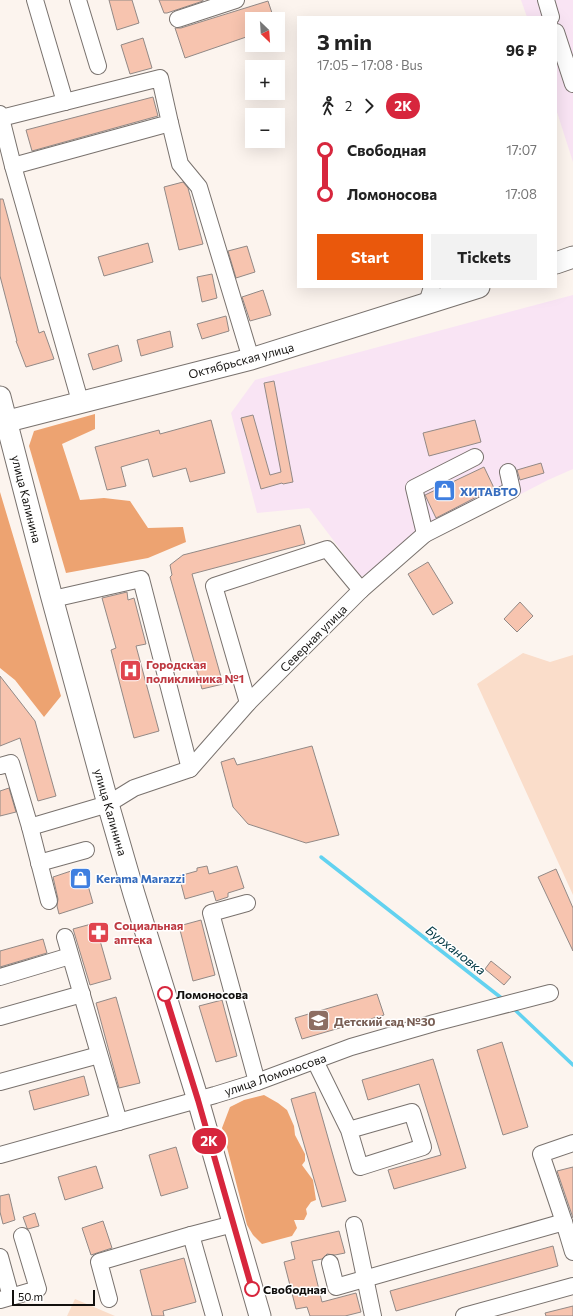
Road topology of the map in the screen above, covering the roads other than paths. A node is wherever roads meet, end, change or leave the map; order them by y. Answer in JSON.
{"nodes":[{"id":1,"x":35,"y":0,"type":"edge"},
{"id":2,"x":78,"y":0,"type":"edge"},
{"id":3,"x":236,"y":0,"type":"edge"},
{"id":4,"x":546,"y":0,"type":"edge"},
{"id":5,"x":551,"y":16,"type":"edge"},
{"id":6,"x":178,"y":19,"type":"dead end"},
{"id":7,"x":557,"y":35,"type":"edge"},
{"id":8,"x":98,"y":66,"type":"dead end"},
{"id":9,"x":573,"y":84,"type":"edge"},
{"id":10,"x":65,"y":102,"type":"junction"},
{"id":11,"x":0,"y":117,"type":"edge"},
{"id":12,"x":170,"y":123,"type":"junction"},
{"id":13,"x":14,"y":166,"type":"junction"},
{"id":14,"x":573,"y":258,"type":"edge"},
{"id":15,"x":557,"y":263,"type":"edge"},
{"id":16,"x":473,"y":288,"type":"edge"},
{"id":17,"x":430,"y":295,"type":"edge"},
{"id":18,"x":250,"y":359,"type":"junction"},
{"id":19,"x":0,"y":397,"type":"edge"},
{"id":20,"x":80,"y":401,"type":"junction"},
{"id":21,"x":3,"y":422,"type":"edge"},
{"id":22,"x":476,"y":457,"type":"dead end"},
{"id":23,"x":508,"y":472,"type":"dead end"},
{"id":24,"x":425,"y":534,"type":"junction"},
{"id":25,"x":361,"y":590,"type":"junction"},
{"id":26,"x":53,"y":599,"type":"junction"},
{"id":27,"x":248,"y":703,"type":"junction"},
{"id":28,"x":0,"y":766,"type":"edge"},
{"id":29,"x":190,"y":769,"type":"junction"},
{"id":30,"x":108,"y":804,"type":"junction"},
{"id":31,"x":30,"y":827,"type":"junction"},
{"id":32,"x":86,"y":850,"type":"dead end"},
{"id":33,"x":39,"y":863,"type":"junction"},
{"id":34,"x":49,"y":901,"type":"dead end"},
{"id":35,"x":247,"y":903,"type":"dead end"},
{"id":36,"x":65,"y":937,"type":"dead end"},
{"id":37,"x":70,"y":956,"type":"junction"},
{"id":38,"x":0,"y":976,"type":"edge"},
{"id":39,"x":550,"y":993,"type":"dead end"},
{"id":40,"x":82,"y":994,"type":"junction"},
{"id":41,"x":0,"y":1017,"type":"edge"},
{"id":42,"x":99,"y":1055,"type":"junction"},
{"id":43,"x":315,"y":1061,"type":"junction"},
{"id":44,"x":0,"y":1082,"type":"edge"},
{"id":45,"x":257,"y":1082,"type":"junction"},
{"id":46,"x":198,"y":1100,"type":"junction"},
{"id":47,"x":118,"y":1122,"type":"junction"},
{"id":48,"x":349,"y":1130,"type":"junction"},
{"id":49,"x":573,"y":1143,"type":"edge"},
{"id":50,"x":0,"y":1155,"type":"edge"},
{"id":51,"x":564,"y":1222,"type":"junction"},
{"id":52,"x":233,"y":1224,"type":"junction"},
{"id":53,"x":354,"y":1225,"type":"dead end"},
{"id":54,"x":191,"y":1235,"type":"junction"},
{"id":55,"x":22,"y":1236,"type":"dead end"},
{"id":56,"x":573,"y":1252,"type":"edge"},
{"id":57,"x":0,"y":1257,"type":"edge"},
{"id":58,"x":330,"y":1263,"type":"dead end"},
{"id":59,"x":365,"y":1279,"type":"junction"},
{"id":60,"x":573,"y":1286,"type":"edge"},
{"id":61,"x":6,"y":1299,"type":"edge"},
{"id":62,"x":109,"y":1299,"type":"dead end"},
{"id":63,"x":214,"y":1316,"type":"edge"},
{"id":64,"x":260,"y":1316,"type":"edge"},
{"id":65,"x":373,"y":1316,"type":"edge"},
{"id":66,"x":464,"y":1316,"type":"edge"}],
"edges":[{"from":1,"to":10,"type":"street"},
{"from":2,"to":8,"type":"street"},
{"from":3,"to":6,"type":"street"},
{"from":4,"to":5,"type":"street"},
{"from":7,"to":9,"type":"street"},
{"from":10,"to":11,"type":"street"},
{"from":10,"to":12,"type":"street"},
{"from":11,"to":13,"type":"street"},
{"from":12,"to":13,"type":"street"},
{"from":12,"to":18,"type":"street"},
{"from":13,"to":20,"type":"street"},
{"from":14,"to":15,"type":"main road"},
{"from":16,"to":17,"type":"main road","name":"Октябрьская улица"},
{"from":17,"to":18,"type":"main road","name":"Октябрьская улица"},
{"from":18,"to":20,"type":"main road","name":"Октябрьская улица"},
{"from":19,"to":21,"type":"main road","name":"улица Калинина"},
{"from":20,"to":21,"type":"main road","name":"Октябрьская улица"},
{"from":21,"to":26,"type":"main road","name":"улица Калинина"},
{"from":22,"to":24,"type":"street"},
{"from":23,"to":24,"type":"street","name":"Северная улица"},
{"from":24,"to":25,"type":"street","name":"Северная улица"},
{"from":25,"to":27,"type":"street","name":"Северная улица"},
{"from":25,"to":27,"type":"street"},
{"from":26,"to":29,"type":"street"},
{"from":26,"to":30,"type":"main road","name":"улица Калинина"},
{"from":27,"to":29,"type":"street","name":"Северная улица"},
{"from":28,"to":31,"type":"street"},
{"from":29,"to":30,"type":"street","name":"Северная улица"},
{"from":30,"to":31,"type":"street","name":"Северная улица"},
{"from":30,"to":46,"type":"main road","name":"улица Калинина"},
{"from":31,"to":33,"type":"street"},
{"from":32,"to":33,"type":"street"},
{"from":33,"to":34,"type":"street"},
{"from":35,"to":45,"type":"street"},
{"from":36,"to":37,"type":"street"},
{"from":37,"to":38,"type":"street"},
{"from":37,"to":40,"type":"street"},
{"from":39,"to":43,"type":"street","name":"улица Ломоносова"},
{"from":40,"to":41,"type":"street"},
{"from":40,"to":42,"type":"street"},
{"from":42,"to":44,"type":"street"},
{"from":42,"to":47,"type":"street"},
{"from":43,"to":45,"type":"street","name":"улица Ломоносова"},
{"from":43,"to":48,"type":"street"},
{"from":45,"to":46,"type":"street","name":"улица Ломоносова"},
{"from":46,"to":47,"type":"street","name":"улица Ломоносова"},
{"from":46,"to":52,"type":"main road","name":"улица Калинина"},
{"from":47,"to":50,"type":"street","name":"улица Ломоносова"},
{"from":48,"to":48,"type":"street"},
{"from":49,"to":51,"type":"street"},
{"from":51,"to":56,"type":"street"},
{"from":51,"to":59,"type":"street"},
{"from":52,"to":54,"type":"street"},
{"from":52,"to":64,"type":"main road","name":"улица Калинина"},
{"from":53,"to":59,"type":"street"},
{"from":54,"to":62,"type":"street"},
{"from":54,"to":63,"type":"street"},
{"from":55,"to":61,"type":"street"},
{"from":57,"to":61,"type":"street"},
{"from":58,"to":59,"type":"street"},
{"from":59,"to":65,"type":"street"},
{"from":60,"to":66,"type":"street"}]}
